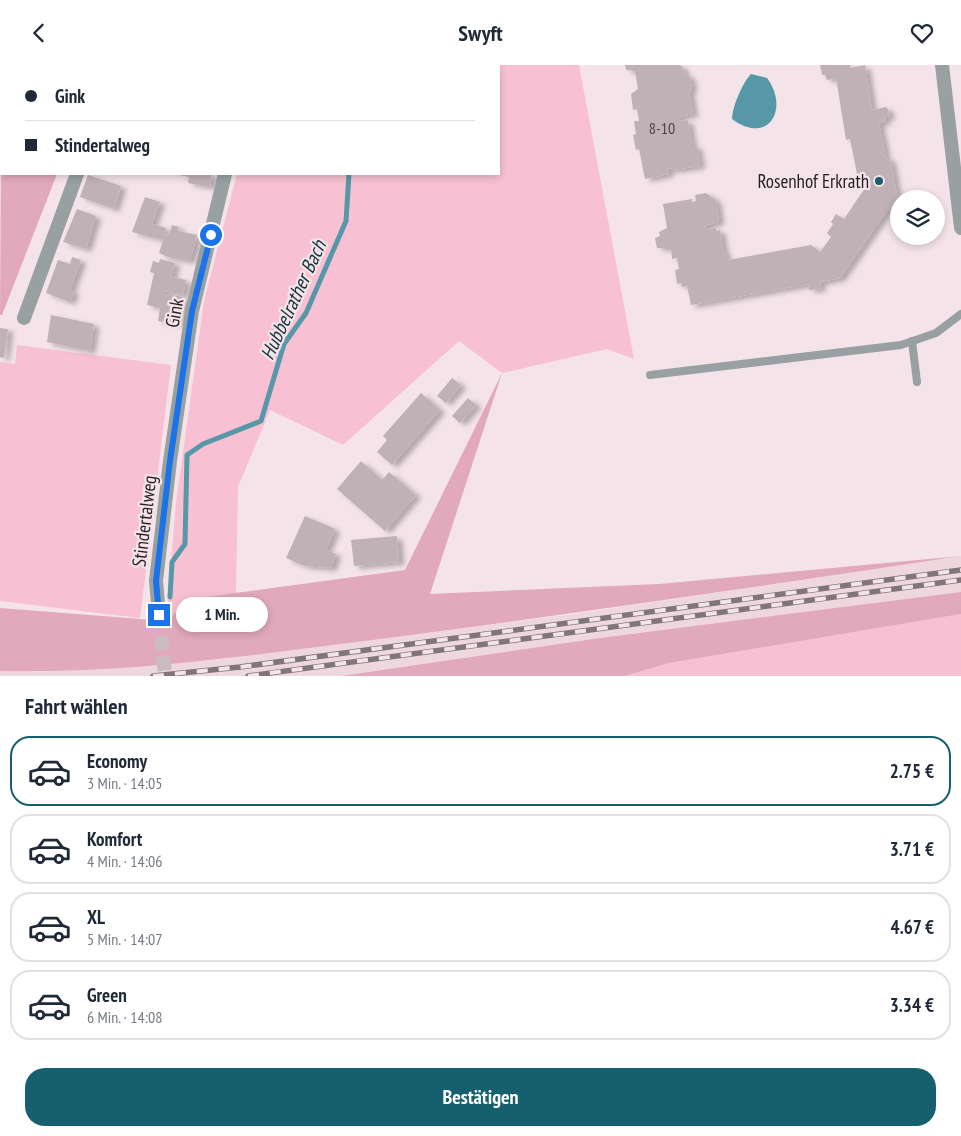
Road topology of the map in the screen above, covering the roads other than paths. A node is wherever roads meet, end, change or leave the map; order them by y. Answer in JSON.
{"nodes":[{"id":1,"x":942,"y":65,"type":"edge"},
{"id":2,"x":958,"y":172,"type":"edge"},
{"id":3,"x":77,"y":175,"type":"edge"},
{"id":4,"x":226,"y":175,"type":"edge"},
{"id":5,"x":961,"y":228,"type":"edge"},
{"id":6,"x":961,"y":314,"type":"edge"},
{"id":7,"x":24,"y":318,"type":"dead end"},
{"id":8,"x":912,"y":341,"type":"junction"},
{"id":9,"x":650,"y":375,"type":"dead end"},
{"id":10,"x":917,"y":382,"type":"dead end"},
{"id":11,"x":170,"y":461,"type":"joint"},
{"id":12,"x":159,"y":615,"type":"tunnel mouth"}],
"edges":[{"from":1,"to":2,"type":"street"},
{"from":2,"to":5,"type":"street"},
{"from":3,"to":7,"type":"street"},
{"from":4,"to":11,"type":"street","name":"Gink"},
{"from":6,"to":8,"type":"lane"},
{"from":8,"to":9,"type":"lane"},
{"from":8,"to":10,"type":"lane"},
{"from":11,"to":12,"type":"street","name":"Stindertalweg"}]}
